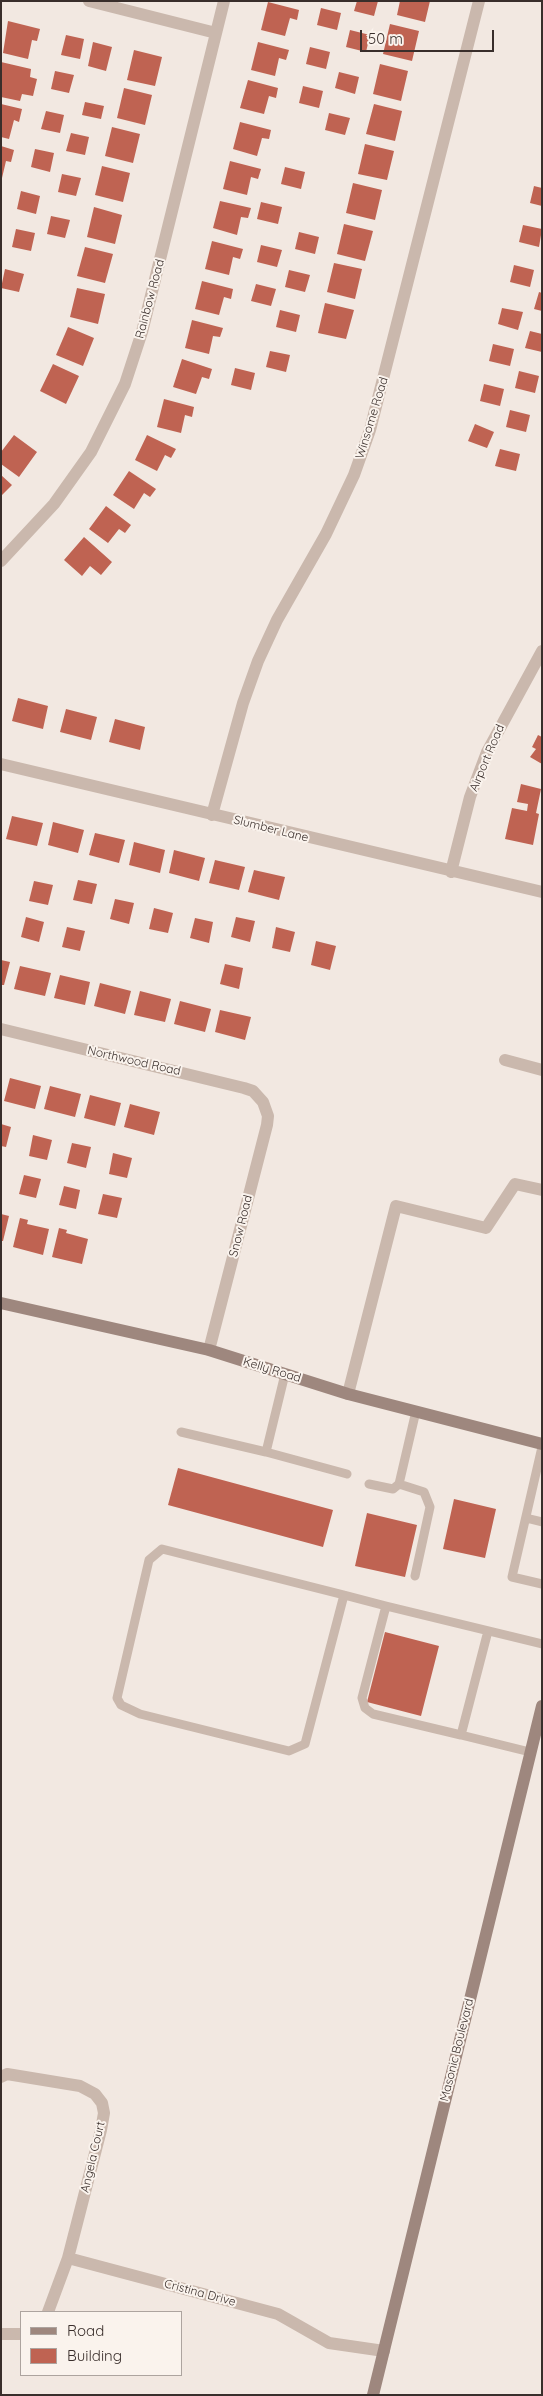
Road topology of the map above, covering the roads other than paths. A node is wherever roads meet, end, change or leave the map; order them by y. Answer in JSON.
{"nodes":[{"id":1,"x":89,"y":1,"type":"edge"},
{"id":2,"x":224,"y":1,"type":"edge"},
{"id":3,"x":479,"y":1,"type":"edge"},
{"id":4,"x":216,"y":33,"type":"junction"},
{"id":5,"x":1,"y":561,"type":"edge"},
{"id":6,"x":542,"y":651,"type":"edge"},
{"id":7,"x":1,"y":764,"type":"edge"},
{"id":8,"x":212,"y":815,"type":"junction"},
{"id":9,"x":451,"y":872,"type":"junction"},
{"id":10,"x":542,"y":892,"type":"edge"},
{"id":11,"x":1,"y":1029,"type":"edge"},
{"id":12,"x":505,"y":1060,"type":"dead end"},
{"id":13,"x":542,"y":1070,"type":"edge"},
{"id":14,"x":263,"y":1102,"type":"joint"},
{"id":15,"x":542,"y":1190,"type":"edge"},
{"id":16,"x":1,"y":1303,"type":"edge"},
{"id":17,"x":208,"y":1350,"type":"junction"},
{"id":18,"x":285,"y":1374,"type":"junction"},
{"id":19,"x":348,"y":1394,"type":"junction"},
{"id":20,"x":416,"y":1411,"type":"junction"},
{"id":21,"x":181,"y":1432,"type":"dead end"},
{"id":22,"x":542,"y":1446,"type":"edge"},
{"id":23,"x":266,"y":1452,"type":"junction"},
{"id":24,"x":347,"y":1474,"type":"dead end"},
{"id":25,"x":369,"y":1484,"type":"dead end"},
{"id":26,"x":399,"y":1484,"type":"junction"},
{"id":27,"x":526,"y":1518,"type":"junction"},
{"id":28,"x":542,"y":1522,"type":"edge"},
{"id":29,"x":415,"y":1576,"type":"dead end"},
{"id":30,"x":542,"y":1584,"type":"edge"},
{"id":31,"x":344,"y":1595,"type":"junction"},
{"id":32,"x":386,"y":1606,"type":"junction"},
{"id":33,"x":488,"y":1631,"type":"junction"},
{"id":34,"x":542,"y":1644,"type":"edge"},
{"id":35,"x":542,"y":1706,"type":"edge"},
{"id":36,"x":461,"y":1735,"type":"junction"},
{"id":37,"x":530,"y":1752,"type":"junction"},
{"id":38,"x":1,"y":2077,"type":"edge"},
{"id":39,"x":68,"y":2258,"type":"junction"},
{"id":40,"x":48,"y":2311,"type":"edge"},
{"id":41,"x":1,"y":2334,"type":"edge"},
{"id":42,"x":20,"y":2334,"type":"edge"},
{"id":43,"x":384,"y":2351,"type":"junction"},
{"id":44,"x":373,"y":2395,"type":"edge"}],
"edges":[{"from":1,"to":4,"type":"street"},
{"from":2,"to":4,"type":"street","name":"Rainbow Road"},
{"from":3,"to":8,"type":"street","name":"Winsome Road"},
{"from":4,"to":5,"type":"street","name":"Rainbow Road"},
{"from":6,"to":9,"type":"street","name":"Airport Road"},
{"from":7,"to":8,"type":"street","name":"Slumber Lane"},
{"from":8,"to":9,"type":"street","name":"Slumber Lane"},
{"from":9,"to":10,"type":"street","name":"Slumber Lane"},
{"from":11,"to":14,"type":"street","name":"Northwood Road"},
{"from":12,"to":13,"type":"street"},
{"from":14,"to":17,"type":"street","name":"Snow Road"},
{"from":15,"to":19,"type":"street"},
{"from":16,"to":17,"type":"street","name":"Kelly Road"},
{"from":17,"to":18,"type":"street","name":"Kelly Road"},
{"from":18,"to":19,"type":"street","name":"Kelly Road"},
{"from":18,"to":23,"type":"lane"},
{"from":19,"to":20,"type":"street","name":"Kelly Road"},
{"from":20,"to":22,"type":"street","name":"Kelly Road"},
{"from":20,"to":26,"type":"lane"},
{"from":21,"to":23,"type":"lane"},
{"from":22,"to":27,"type":"lane"},
{"from":23,"to":24,"type":"lane"},
{"from":25,"to":26,"type":"lane"},
{"from":26,"to":29,"type":"lane"},
{"from":27,"to":28,"type":"lane"},
{"from":27,"to":30,"type":"lane"},
{"from":31,"to":31,"type":"lane"},
{"from":31,"to":32,"type":"lane"},
{"from":32,"to":33,"type":"lane"},
{"from":32,"to":36,"type":"lane"},
{"from":33,"to":34,"type":"lane"},
{"from":33,"to":36,"type":"lane"},
{"from":35,"to":37,"type":"street","name":"Masonic Boulevard"},
{"from":36,"to":37,"type":"lane"},
{"from":37,"to":43,"type":"street","name":"Masonic Boulevard"},
{"from":38,"to":39,"type":"street","name":"Angela Court"},
{"from":39,"to":40,"type":"street"},
{"from":39,"to":43,"type":"street","name":"Cristina Drive"},
{"from":41,"to":42,"type":"street"},
{"from":43,"to":44,"type":"street","name":"Masonic Boulevard"}]}
